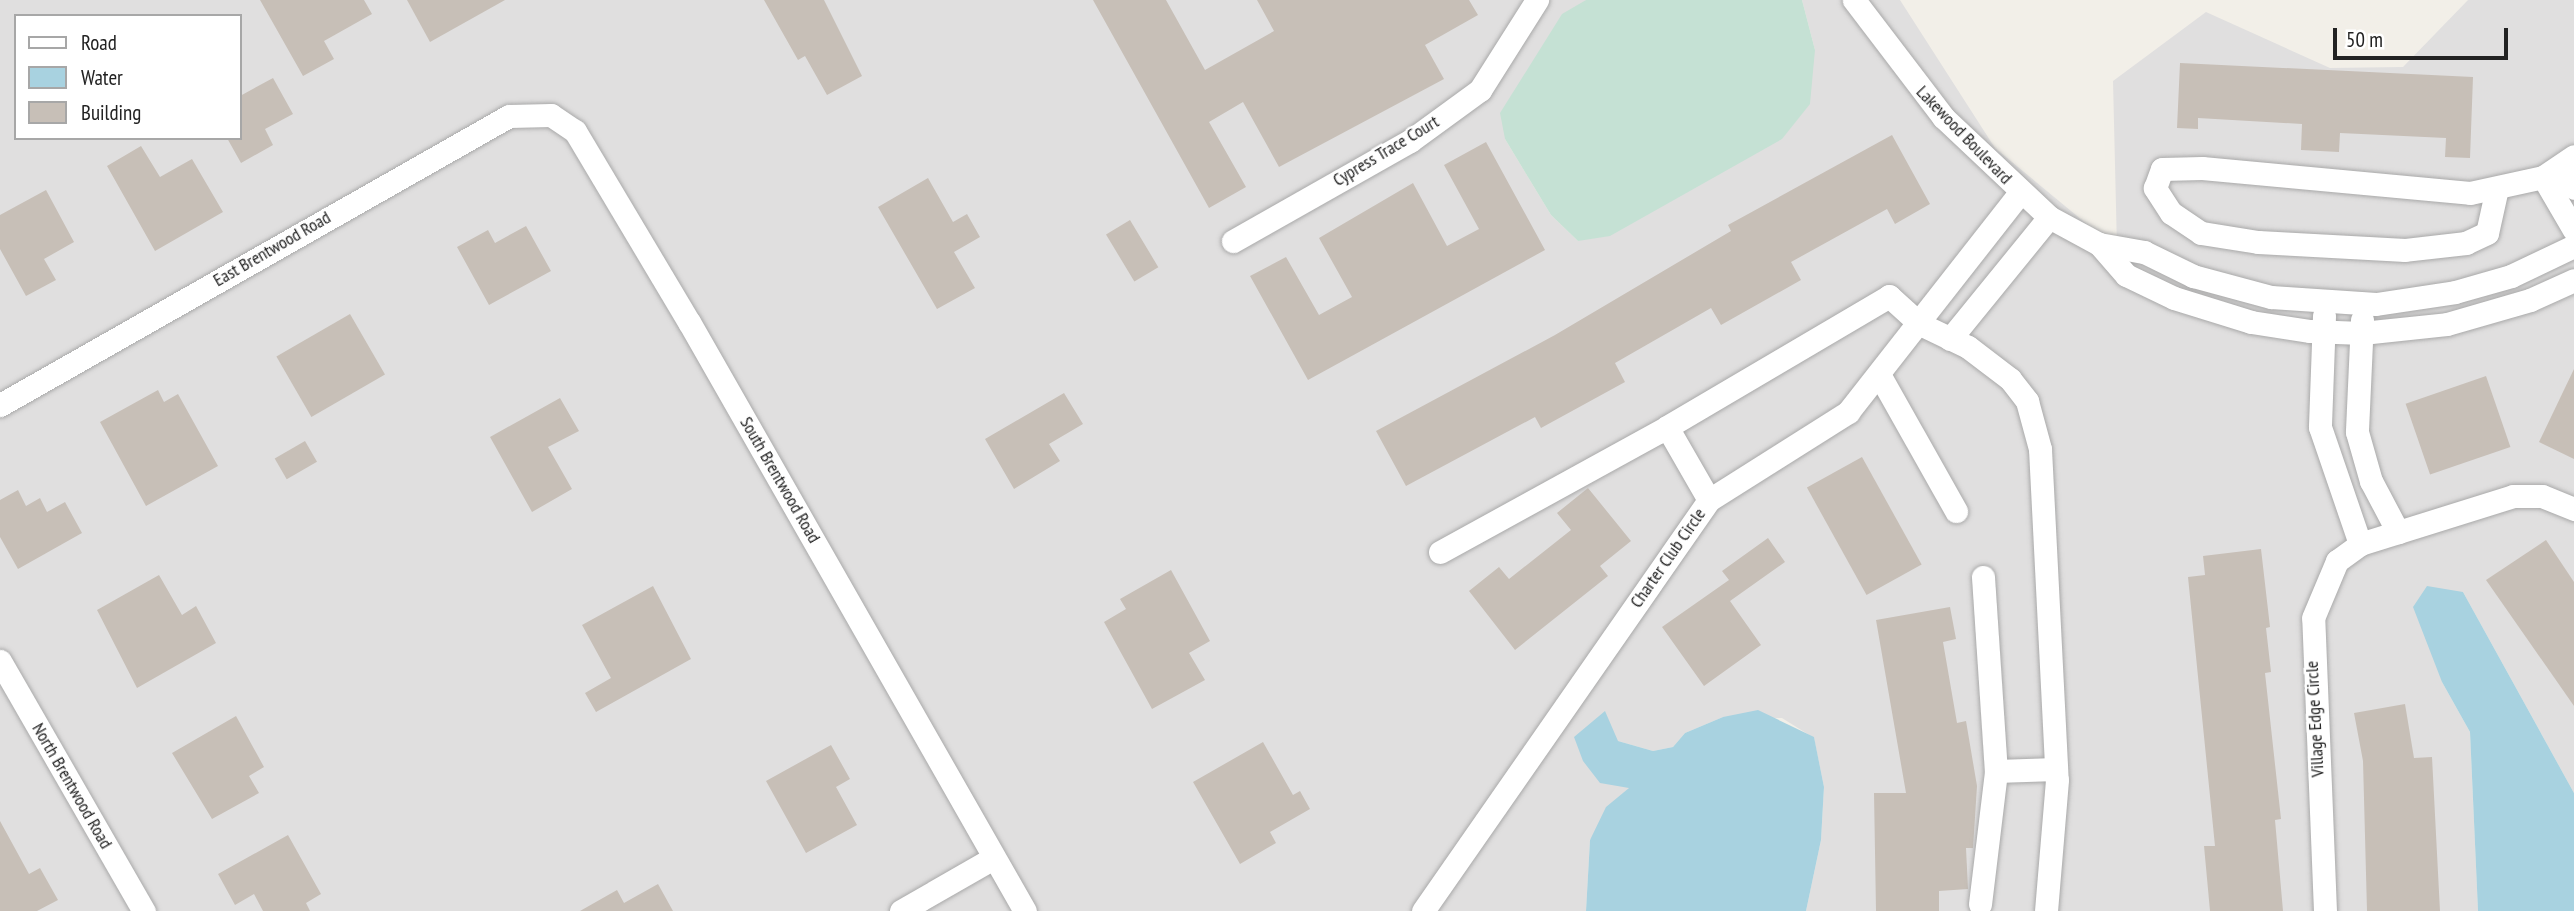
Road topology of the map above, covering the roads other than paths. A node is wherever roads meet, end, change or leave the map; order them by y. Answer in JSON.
{"nodes":[{"id":1,"x":1537,"y":0,"type":"edge"},
{"id":2,"x":1854,"y":0,"type":"edge"},
{"id":3,"x":551,"y":115,"type":"joint"},
{"id":4,"x":2560,"y":166,"type":"edge"},
{"id":5,"x":2497,"y":188,"type":"junction"},
{"id":6,"x":2574,"y":188,"type":"edge"},
{"id":7,"x":2020,"y":193,"type":"junction"},
{"id":8,"x":2049,"y":217,"type":"junction"},
{"id":9,"x":2574,"y":230,"type":"edge"},
{"id":10,"x":1233,"y":241,"type":"dead end"},
{"id":11,"x":2099,"y":244,"type":"junction"},
{"id":12,"x":2574,"y":246,"type":"edge"},
{"id":13,"x":2574,"y":279,"type":"edge"},
{"id":14,"x":2326,"y":302,"type":"junction"},
{"id":15,"x":2362,"y":303,"type":"junction"},
{"id":16,"x":1920,"y":324,"type":"junction"},
{"id":17,"x":2322,"y":332,"type":"junction"},
{"id":18,"x":2362,"y":333,"type":"junction"},
{"id":19,"x":1950,"y":339,"type":"junction"},
{"id":20,"x":1880,"y":376,"type":"junction"},
{"id":21,"x":0,"y":405,"type":"edge"},
{"id":22,"x":1667,"y":427,"type":"junction"},
{"id":23,"x":2363,"y":459,"type":"junction"},
{"id":24,"x":2332,"y":468,"type":"junction"},
{"id":25,"x":1709,"y":500,"type":"junction"},
{"id":26,"x":2574,"y":509,"type":"edge"},
{"id":27,"x":1956,"y":511,"type":"dead end"},
{"id":28,"x":2398,"y":532,"type":"junction"},
{"id":29,"x":2360,"y":544,"type":"junction"},
{"id":30,"x":1440,"y":552,"type":"dead end"},
{"id":31,"x":1983,"y":577,"type":"dead end"},
{"id":32,"x":0,"y":661,"type":"edge"},
{"id":33,"x":2056,"y":769,"type":"junction"},
{"id":34,"x":1996,"y":771,"type":"junction"},
{"id":35,"x":993,"y":858,"type":"junction"},
{"id":36,"x":1980,"y":904,"type":"dead end"},
{"id":37,"x":144,"y":911,"type":"edge"},
{"id":38,"x":901,"y":911,"type":"edge"},
{"id":39,"x":1025,"y":911,"type":"edge"},
{"id":40,"x":1423,"y":911,"type":"edge"},
{"id":41,"x":2046,"y":911,"type":"edge"},
{"id":42,"x":2325,"y":911,"type":"edge"}],
"edges":[{"from":1,"to":10,"type":"street","name":"Cypress Trace Court"},
{"from":2,"to":7,"type":"street","name":"Lakewood Boulevard"},
{"from":3,"to":21,"type":"street","name":"East Brentwood Road"},
{"from":3,"to":35,"type":"street","name":"South Brentwood Road"},
{"from":4,"to":5,"type":"street"},
{"from":4,"to":6,"type":"street"},
{"from":4,"to":9,"type":"street"},
{"from":5,"to":5,"type":"street"},
{"from":7,"to":8,"type":"street","name":"Lakewood Boulevard"},
{"from":7,"to":16,"type":"street","name":"Charter Club Circle"},
{"from":8,"to":11,"type":"street","name":"Lakewood Boulevard"},
{"from":8,"to":19,"type":"street"},
{"from":11,"to":14,"type":"street","name":"Lakewood Boulevard"},
{"from":11,"to":17,"type":"street","name":"Lakewood Boulevard"},
{"from":12,"to":15,"type":"street","name":"Lakewood Boulevard"},
{"from":13,"to":18,"type":"street","name":"Lakewood Boulevard"},
{"from":14,"to":15,"type":"street","name":"Lakewood Boulevard"},
{"from":14,"to":17,"type":"street"},
{"from":15,"to":18,"type":"street"},
{"from":16,"to":19,"type":"street"},
{"from":16,"to":20,"type":"street","name":"Charter Club Circle"},
{"from":16,"to":22,"type":"street"},
{"from":17,"to":18,"type":"street","name":"Lakewood Boulevard"},
{"from":17,"to":24,"type":"street"},
{"from":18,"to":23,"type":"street"},
{"from":19,"to":33,"type":"street"},
{"from":20,"to":25,"type":"street","name":"Charter Club Circle"},
{"from":20,"to":27,"type":"street"},
{"from":22,"to":25,"type":"street"},
{"from":22,"to":30,"type":"street"},
{"from":23,"to":24,"type":"street"},
{"from":23,"to":28,"type":"street"},
{"from":24,"to":29,"type":"street"},
{"from":25,"to":40,"type":"street","name":"Charter Club Circle"},
{"from":26,"to":28,"type":"street","name":"Village Edge Circle"},
{"from":28,"to":29,"type":"street","name":"Village Edge Circle"},
{"from":29,"to":42,"type":"street","name":"Village Edge Circle"},
{"from":31,"to":34,"type":"street"},
{"from":32,"to":37,"type":"street","name":"North Brentwood Road"},
{"from":33,"to":34,"type":"street"},
{"from":33,"to":41,"type":"street"},
{"from":34,"to":36,"type":"street"},
{"from":35,"to":38,"type":"street"},
{"from":35,"to":39,"type":"street","name":"South Brentwood Road"}]}
